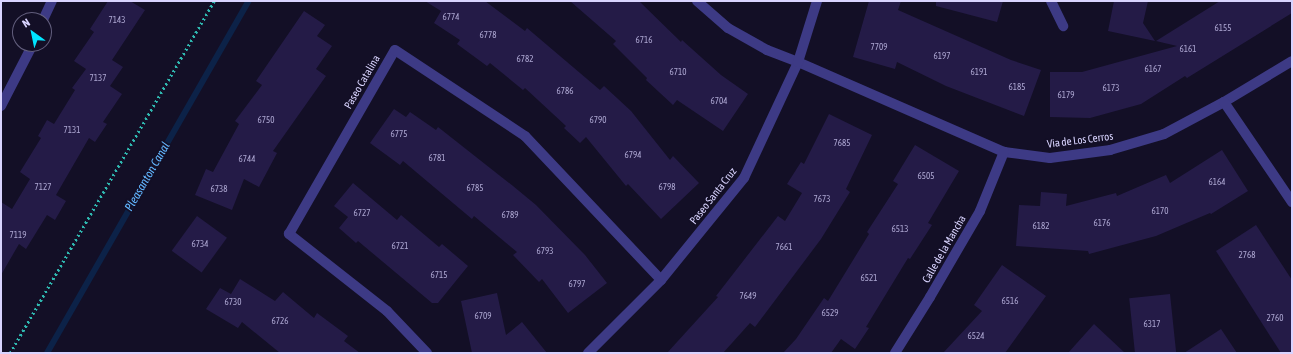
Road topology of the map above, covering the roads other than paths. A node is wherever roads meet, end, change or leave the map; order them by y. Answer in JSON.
{"nodes":[{"id":1,"x":52,"y":1,"type":"edge"},
{"id":2,"x":697,"y":1,"type":"edge"},
{"id":3,"x":818,"y":1,"type":"edge"},
{"id":4,"x":1051,"y":1,"type":"edge"},
{"id":5,"x":47,"y":12,"type":"edge"},
{"id":6,"x":1063,"y":26,"type":"dead end"},
{"id":7,"x":29,"y":52,"type":"edge"},
{"id":8,"x":1292,"y":61,"type":"edge"},
{"id":9,"x":798,"y":62,"type":"junction"},
{"id":10,"x":2,"y":101,"type":"edge"},
{"id":11,"x":1224,"y":102,"type":"junction"},
{"id":12,"x":1004,"y":152,"type":"junction"},
{"id":13,"x":1292,"y":202,"type":"edge"},
{"id":14,"x":661,"y":280,"type":"junction"},
{"id":15,"x":427,"y":353,"type":"edge"},
{"id":16,"x":588,"y":353,"type":"edge"},
{"id":17,"x":895,"y":353,"type":"edge"}],
"edges":[{"from":1,"to":5,"type":"street"},
{"from":2,"to":9,"type":"street","name":"Via de Los Cerros"},
{"from":3,"to":9,"type":"street","name":"Paseo Santa Cruz"},
{"from":4,"to":6,"type":"street"},
{"from":7,"to":10,"type":"street"},
{"from":8,"to":11,"type":"street","name":"Via de Los Cerros"},
{"from":9,"to":12,"type":"street","name":"Via de Los Cerros"},
{"from":9,"to":14,"type":"street","name":"Paseo Santa Cruz"},
{"from":11,"to":12,"type":"street","name":"Via de Los Cerros"},
{"from":11,"to":13,"type":"street"},
{"from":12,"to":17,"type":"street","name":"Calle de la Mancha"},
{"from":14,"to":15,"type":"street","name":"Paseo Catalina"},
{"from":14,"to":16,"type":"street","name":"Paseo Santa Cruz"}]}
